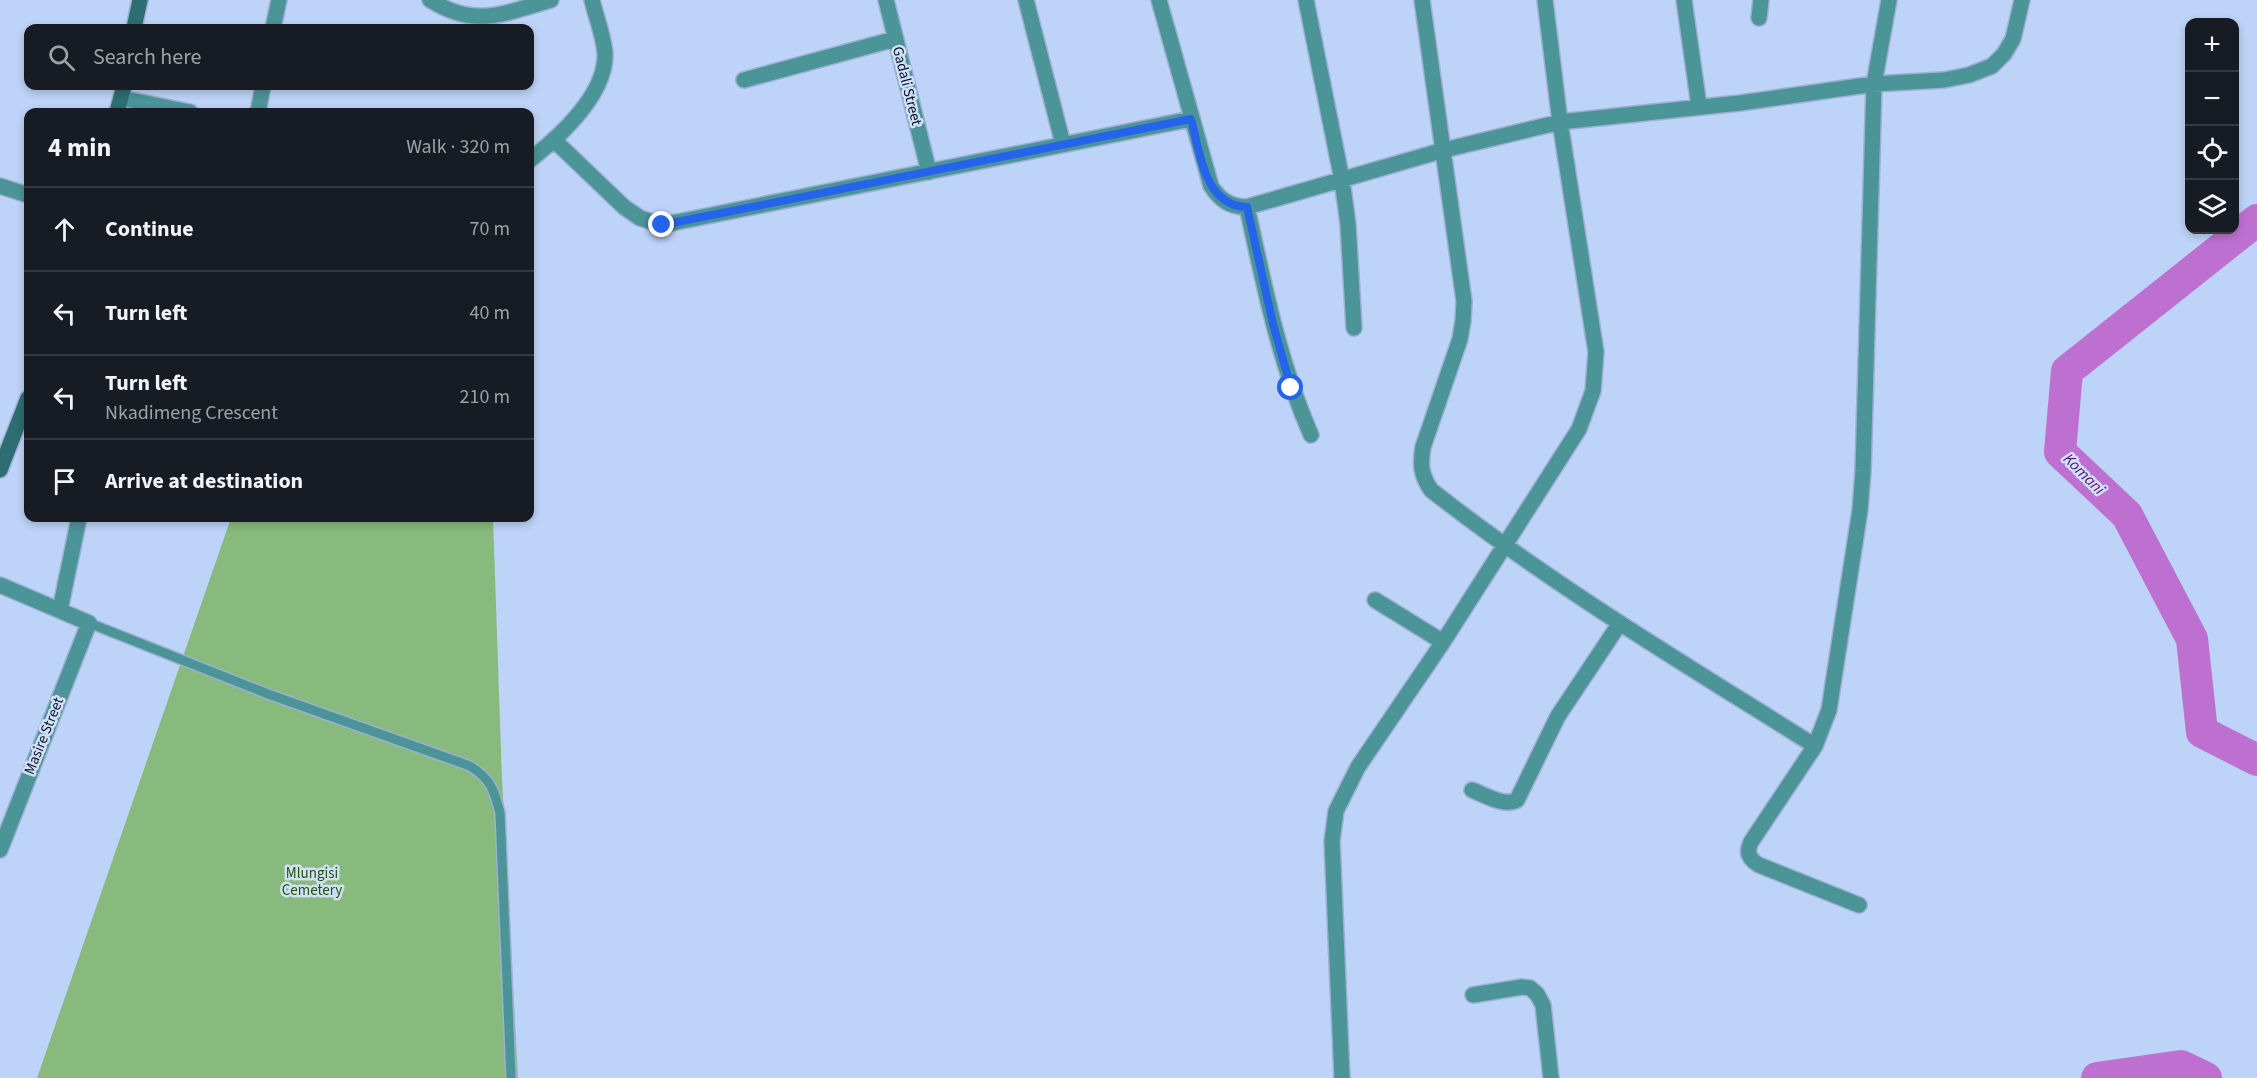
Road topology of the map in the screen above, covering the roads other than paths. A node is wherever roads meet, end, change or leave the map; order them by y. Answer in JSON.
{"nodes":[{"id":1,"x":140,"y":0,"type":"edge"},
{"id":2,"x":279,"y":0,"type":"edge"},
{"id":3,"x":430,"y":0,"type":"edge"},
{"id":4,"x":551,"y":0,"type":"edge"},
{"id":5,"x":592,"y":0,"type":"edge"},
{"id":6,"x":886,"y":0,"type":"edge"},
{"id":7,"x":1026,"y":0,"type":"edge"},
{"id":8,"x":1159,"y":0,"type":"edge"},
{"id":9,"x":1306,"y":0,"type":"edge"},
{"id":10,"x":1422,"y":0,"type":"edge"},
{"id":11,"x":1545,"y":0,"type":"edge"},
{"id":12,"x":1684,"y":0,"type":"edge"},
{"id":13,"x":1761,"y":0,"type":"edge"},
{"id":14,"x":1889,"y":0,"type":"edge"},
{"id":15,"x":2022,"y":0,"type":"edge"},
{"id":16,"x":1759,"y":18,"type":"dead end"},
{"id":17,"x":135,"y":24,"type":"edge"},
{"id":18,"x":274,"y":24,"type":"edge"},
{"id":19,"x":896,"y":39,"type":"junction"},
{"id":20,"x":744,"y":80,"type":"dead end"},
{"id":21,"x":1874,"y":84,"type":"junction"},
{"id":22,"x":262,"y":90,"type":"edge"},
{"id":23,"x":121,"y":99,"type":"edge"},
{"id":24,"x":1699,"y":106,"type":"junction"},
{"id":25,"x":169,"y":108,"type":"edge"},
{"id":26,"x":259,"y":108,"type":"edge"},
{"id":27,"x":1191,"y":119,"type":"junction"},
{"id":28,"x":1560,"y":122,"type":"junction"},
{"id":29,"x":555,"y":141,"type":"junction"},
{"id":30,"x":1064,"y":144,"type":"junction"},
{"id":31,"x":1444,"y":150,"type":"junction"},
{"id":32,"x":534,"y":157,"type":"edge"},
{"id":33,"x":929,"y":172,"type":"junction"},
{"id":34,"x":1342,"y":180,"type":"junction"},
{"id":35,"x":0,"y":186,"type":"edge"},
{"id":36,"x":24,"y":194,"type":"edge"},
{"id":37,"x":1247,"y":207,"type":"junction"},
{"id":38,"x":1354,"y":328,"type":"dead end"},
{"id":39,"x":24,"y":407,"type":"edge"},
{"id":40,"x":1311,"y":435,"type":"dead end"},
{"id":41,"x":4,"y":451,"type":"edge"},
{"id":42,"x":0,"y":470,"type":"edge"},
{"id":43,"x":78,"y":522,"type":"edge"},
{"id":44,"x":1506,"y":545,"type":"junction"},
{"id":45,"x":0,"y":585,"type":"edge"},
{"id":46,"x":1375,"y":600,"type":"dead end"},
{"id":47,"x":60,"y":610,"type":"junction"},
{"id":48,"x":89,"y":623,"type":"junction"},
{"id":49,"x":1620,"y":623,"type":"junction"},
{"id":50,"x":1443,"y":642,"type":"junction"},
{"id":51,"x":1815,"y":746,"type":"junction"},
{"id":52,"x":1472,"y":790,"type":"dead end"},
{"id":53,"x":0,"y":850,"type":"edge"},
{"id":54,"x":1859,"y":905,"type":"dead end"},
{"id":55,"x":1473,"y":995,"type":"dead end"},
{"id":56,"x":511,"y":1078,"type":"edge"},
{"id":57,"x":1342,"y":1078,"type":"edge"},
{"id":58,"x":1551,"y":1078,"type":"edge"}],
"edges":[{"from":1,"to":17,"type":"street"},
{"from":2,"to":18,"type":"street"},
{"from":3,"to":4,"type":"street"},
{"from":5,"to":29,"type":"street"},
{"from":6,"to":19,"type":"street","name":"Gadali Street"},
{"from":7,"to":30,"type":"street"},
{"from":8,"to":27,"type":"street"},
{"from":9,"to":34,"type":"street"},
{"from":10,"to":31,"type":"street"},
{"from":11,"to":28,"type":"street"},
{"from":12,"to":24,"type":"street"},
{"from":13,"to":16,"type":"street"},
{"from":14,"to":21,"type":"street"},
{"from":15,"to":21,"type":"street"},
{"from":19,"to":20,"type":"street"},
{"from":19,"to":33,"type":"street","name":"Gadali Street"},
{"from":21,"to":24,"type":"street"},
{"from":21,"to":51,"type":"street"},
{"from":22,"to":26,"type":"street"},
{"from":23,"to":25,"type":"street"},
{"from":24,"to":28,"type":"street"},
{"from":27,"to":30,"type":"street"},
{"from":27,"to":37,"type":"street"},
{"from":28,"to":31,"type":"street"},
{"from":28,"to":44,"type":"street"},
{"from":29,"to":32,"type":"street"},
{"from":29,"to":33,"type":"street"},
{"from":30,"to":33,"type":"street"},
{"from":31,"to":34,"type":"street"},
{"from":31,"to":44,"type":"street"},
{"from":34,"to":37,"type":"street"},
{"from":34,"to":38,"type":"street"},
{"from":35,"to":36,"type":"street"},
{"from":37,"to":40,"type":"street"},
{"from":39,"to":41,"type":"street"},
{"from":41,"to":42,"type":"street"},
{"from":43,"to":47,"type":"street"},
{"from":44,"to":49,"type":"street"},
{"from":44,"to":50,"type":"street"},
{"from":45,"to":47,"type":"street"},
{"from":46,"to":50,"type":"street"},
{"from":47,"to":48,"type":"street"},
{"from":48,"to":53,"type":"street","name":"Masire Street"},
{"from":48,"to":56,"type":"lane"},
{"from":49,"to":51,"type":"street"},
{"from":49,"to":52,"type":"street"},
{"from":50,"to":57,"type":"street"},
{"from":51,"to":54,"type":"street"},
{"from":55,"to":58,"type":"street"}]}
